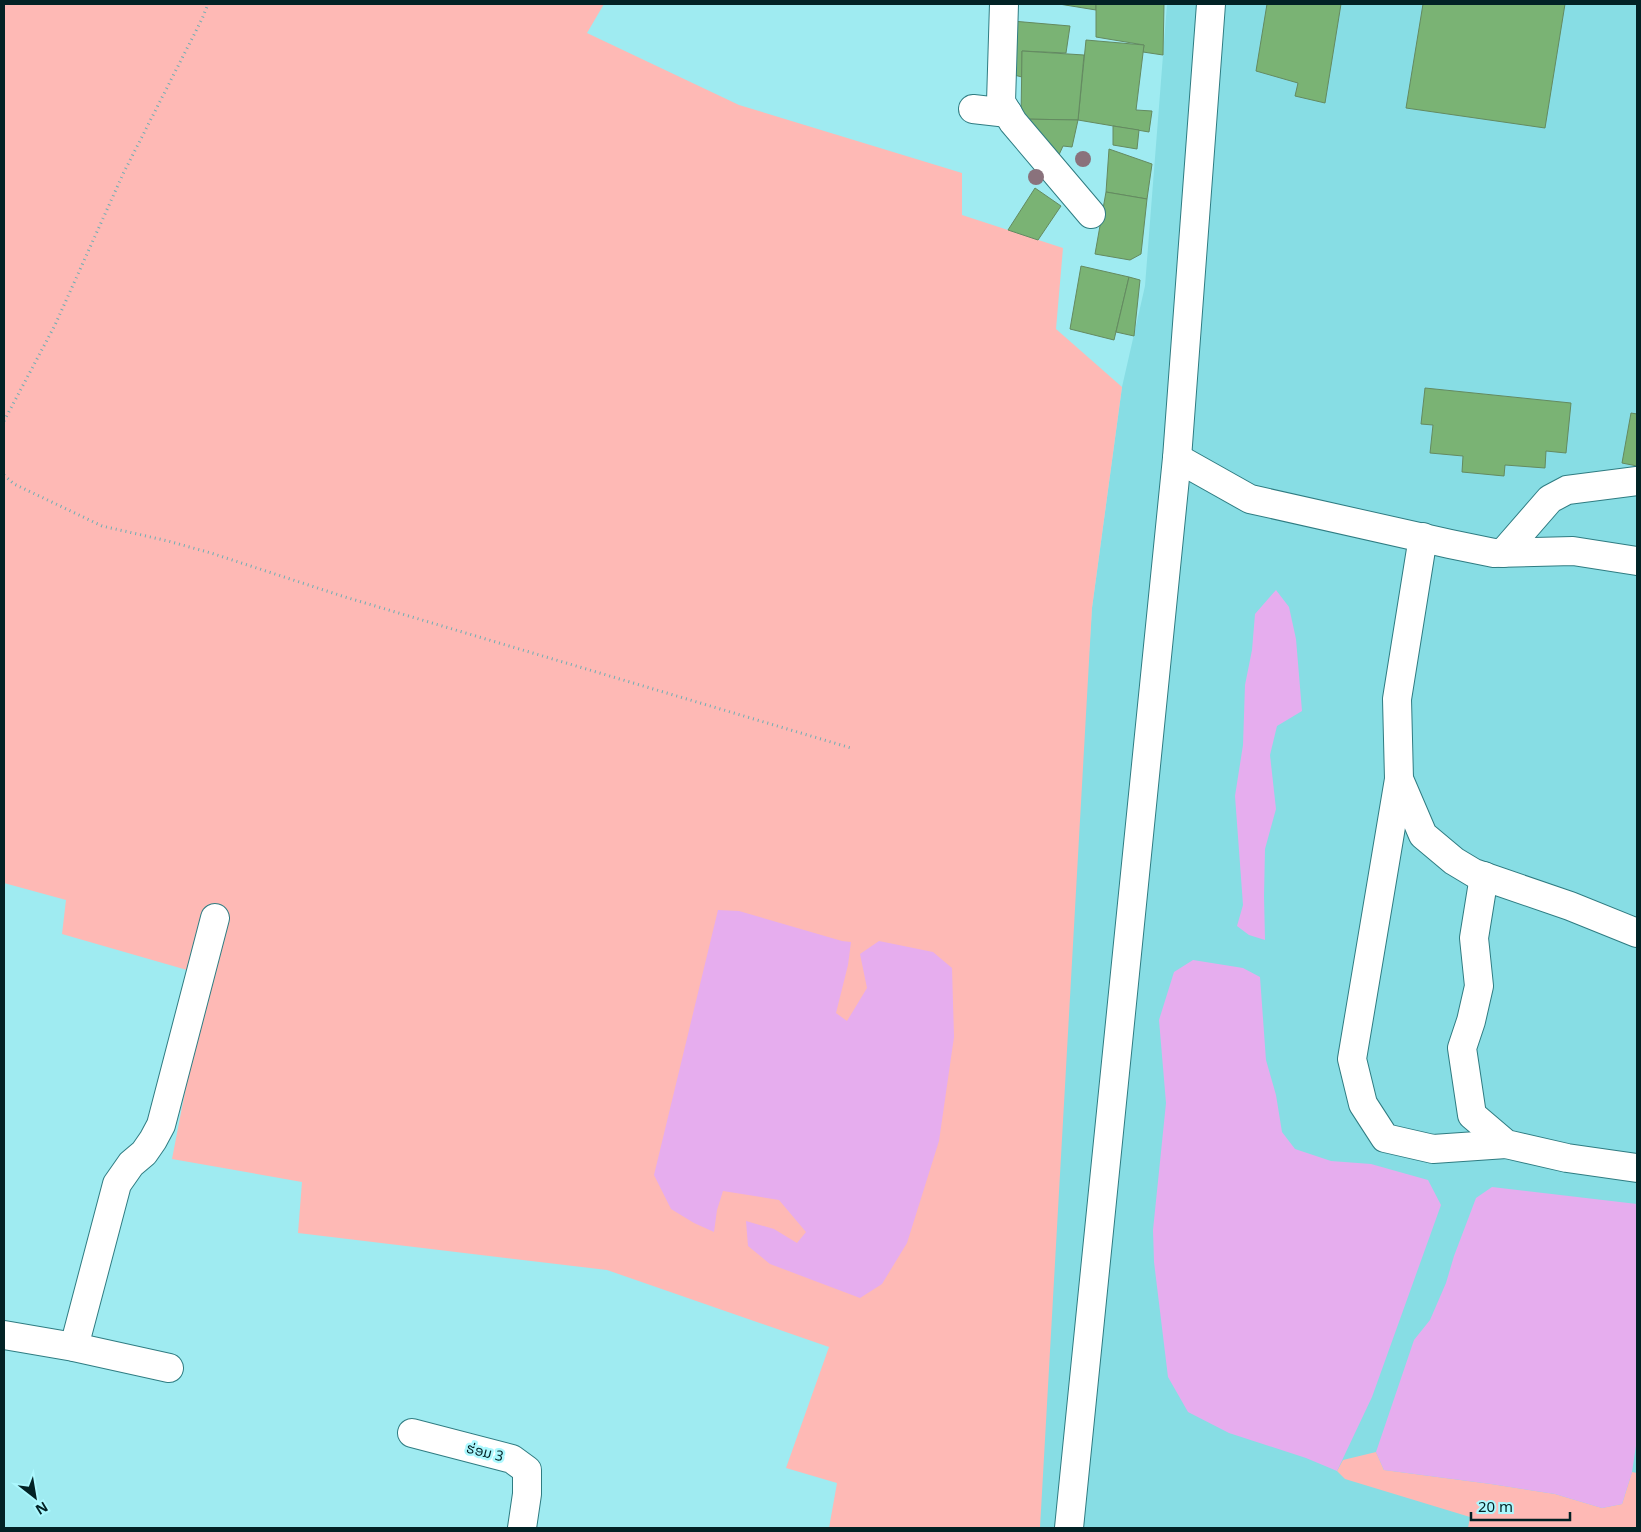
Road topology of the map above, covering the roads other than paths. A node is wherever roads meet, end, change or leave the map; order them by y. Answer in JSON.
{"nodes":[{"id":1,"x":1004,"y":4,"type":"edge"},
{"id":2,"x":1211,"y":4,"type":"edge"},
{"id":3,"x":973,"y":109,"type":"dead end"},
{"id":4,"x":1008,"y":113,"type":"junction"},
{"id":5,"x":1091,"y":214,"type":"dead end"},
{"id":6,"x":1177,"y":458,"type":"junction"},
{"id":7,"x":1637,"y":480,"type":"edge"},
{"id":8,"x":1423,"y":537,"type":"junction"},
{"id":9,"x":1503,"y":553,"type":"junction"},
{"id":10,"x":1637,"y":561,"type":"edge"},
{"id":11,"x":1399,"y":780,"type":"junction"},
{"id":12,"x":1484,"y":876,"type":"junction"},
{"id":13,"x":216,"y":918,"type":"dead end"},
{"id":14,"x":1637,"y":933,"type":"edge"},
{"id":15,"x":1506,"y":1144,"type":"junction"},
{"id":16,"x":1637,"y":1168,"type":"edge"},
{"id":17,"x":4,"y":1335,"type":"edge"},
{"id":18,"x":74,"y":1347,"type":"junction"},
{"id":19,"x":169,"y":1368,"type":"dead end"},
{"id":20,"x":412,"y":1433,"type":"dead end"},
{"id":21,"x":522,"y":1528,"type":"edge"},
{"id":22,"x":1069,"y":1528,"type":"edge"}],
"edges":[{"from":1,"to":4,"type":"street"},
{"from":2,"to":6,"type":"street"},
{"from":3,"to":4,"type":"street"},
{"from":4,"to":5,"type":"street"},
{"from":6,"to":8,"type":"street"},
{"from":6,"to":22,"type":"street"},
{"from":7,"to":9,"type":"street"},
{"from":8,"to":9,"type":"street"},
{"from":8,"to":11,"type":"street"},
{"from":9,"to":10,"type":"street"},
{"from":11,"to":12,"type":"street"},
{"from":11,"to":15,"type":"street"},
{"from":12,"to":14,"type":"street"},
{"from":12,"to":15,"type":"street"},
{"from":13,"to":18,"type":"street"},
{"from":15,"to":16,"type":"street"},
{"from":17,"to":18,"type":"street"},
{"from":18,"to":19,"type":"street"},
{"from":20,"to":21,"type":"street","name":"ຮ່ອມ 3"}]}
